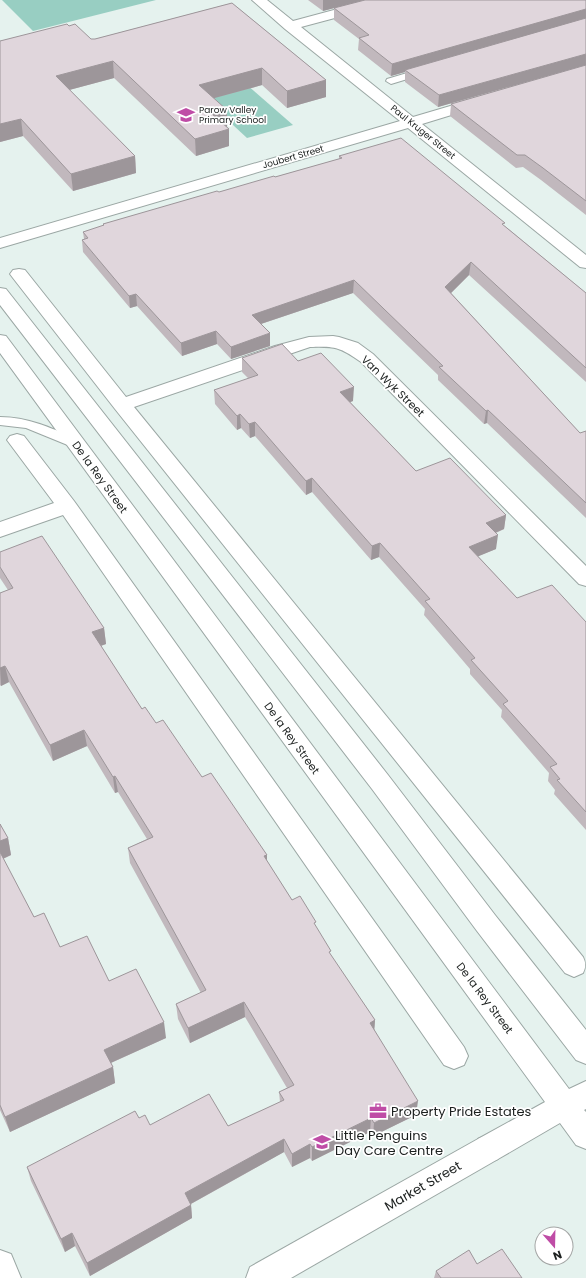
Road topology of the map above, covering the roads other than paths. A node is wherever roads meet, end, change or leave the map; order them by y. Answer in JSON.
{"nodes":[{"id":1,"x":259,"y":0,"type":"edge"},
{"id":2,"x":386,"y":0,"type":"edge"},
{"id":3,"x":290,"y":26,"type":"junction"},
{"id":4,"x":436,"y":68,"type":"edge"},
{"id":5,"x":391,"y":81,"type":"dead end"},
{"id":6,"x":495,"y":97,"type":"edge"},
{"id":7,"x":411,"y":122,"type":"junction"},
{"id":8,"x":0,"y":243,"type":"edge"},
{"id":9,"x":586,"y":263,"type":"edge"},
{"id":10,"x":19,"y":274,"type":"dead end"},
{"id":11,"x":0,"y":293,"type":"edge"},
{"id":12,"x":0,"y":340,"type":"edge"},
{"id":13,"x":122,"y":404,"type":"junction"},
{"id":14,"x":0,"y":421,"type":"edge"},
{"id":15,"x":17,"y":440,"type":"dead end"},
{"id":16,"x":75,"y":444,"type":"junction"},
{"id":17,"x":67,"y":506,"type":"junction"},
{"id":18,"x":0,"y":530,"type":"edge"},
{"id":19,"x":586,"y":579,"type":"edge"},
{"id":20,"x":574,"y":965,"type":"dead end"},
{"id":21,"x":586,"y":1051,"type":"edge"},
{"id":22,"x":454,"y":1056,"type":"dead end"},
{"id":23,"x":575,"y":1100,"type":"edge"},
{"id":24,"x":586,"y":1135,"type":"edge"},
{"id":25,"x":0,"y":1265,"type":"edge"},
{"id":26,"x":6,"y":1278,"type":"edge"},
{"id":27,"x":261,"y":1278,"type":"edge"}],
"edges":[{"from":1,"to":3,"type":"street","name":"Paul Kruger Street"},
{"from":2,"to":3,"type":"street"},
{"from":3,"to":7,"type":"street","name":"Paul Kruger Street"},
{"from":4,"to":5,"type":"lane"},
{"from":6,"to":7,"type":"street","name":"Joubert Street"},
{"from":7,"to":8,"type":"street","name":"Joubert Street"},
{"from":7,"to":9,"type":"street","name":"Paul Kruger Street"},
{"from":10,"to":13,"type":"street"},
{"from":11,"to":21,"type":"street"},
{"from":12,"to":16,"type":"street","name":"De la Rey Street"},
{"from":13,"to":19,"type":"street","name":"Van Wyk Street"},
{"from":13,"to":20,"type":"street"},
{"from":14,"to":16,"type":"lane"},
{"from":15,"to":17,"type":"street"},
{"from":16,"to":23,"type":"street","name":"De la Rey Street"},
{"from":17,"to":18,"type":"street"},
{"from":17,"to":22,"type":"street"},
{"from":23,"to":24,"type":"street","name":"De la Rey Street"},
{"from":23,"to":27,"type":"street","name":"Market Street"},
{"from":25,"to":26,"type":"street"}]}
